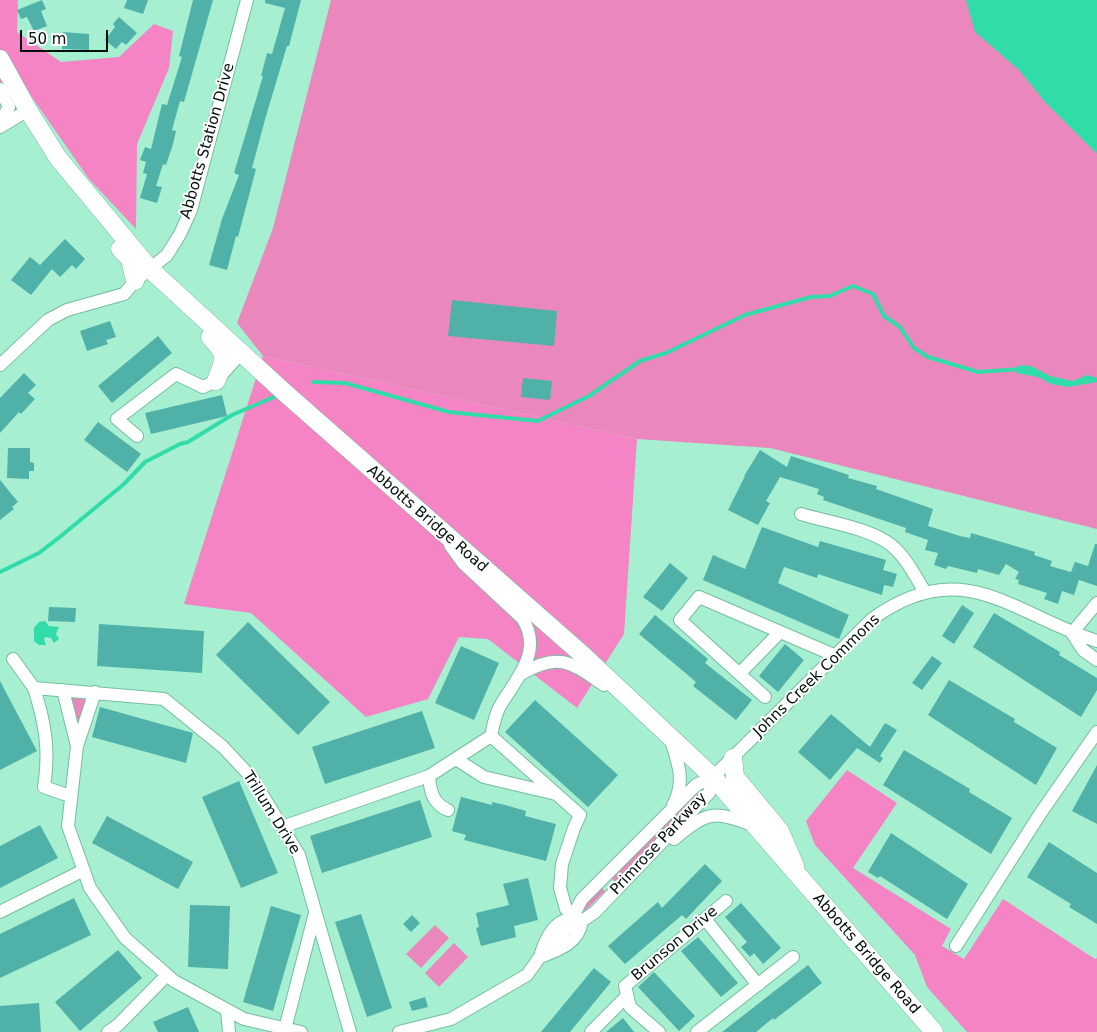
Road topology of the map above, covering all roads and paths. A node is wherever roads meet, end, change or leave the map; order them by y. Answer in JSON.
{"nodes":[{"id":1,"x":247,"y":0,"type":"edge"},
{"id":2,"x":0,"y":59,"type":"edge"},
{"id":3,"x":0,"y":89,"type":"edge"},
{"id":4,"x":28,"y":110,"type":"junction"},
{"id":5,"x":0,"y":122,"type":"edge"},
{"id":6,"x":0,"y":127,"type":"edge"},
{"id":7,"x":91,"y":201,"type":"junction"},
{"id":8,"x":151,"y":270,"type":"junction"},
{"id":9,"x":135,"y":281,"type":"junction"},
{"id":10,"x":184,"y":302,"type":"junction"},
{"id":11,"x":241,"y":353,"type":"junction"},
{"id":12,"x":0,"y":365,"type":"edge"},
{"id":13,"x":254,"y":365,"type":"junction"},
{"id":14,"x":216,"y":381,"type":"junction"},
{"id":15,"x":137,"y":436,"type":"dead end"},
{"id":16,"x":801,"y":514,"type":"dead end"},
{"id":17,"x":438,"y":529,"type":"junction"},
{"id":18,"x":925,"y":592,"type":"junction"},
{"id":19,"x":1093,"y":601,"type":"edge"},
{"id":20,"x":780,"y":632,"type":"junction"},
{"id":21,"x":1072,"y":633,"type":"junction"},
{"id":22,"x":1097,"y":641,"type":"edge"},
{"id":23,"x":836,"y":656,"type":"junction"},
{"id":24,"x":14,"y":659,"type":"dead end"},
{"id":25,"x":1097,"y":660,"type":"edge"},
{"id":26,"x":523,"y":673,"type":"junction"},
{"id":27,"x":740,"y":673,"type":"junction"},
{"id":28,"x":34,"y":688,"type":"junction"},
{"id":29,"x":63,"y":690,"type":"junction"},
{"id":30,"x":95,"y":692,"type":"junction"},
{"id":31,"x":765,"y":697,"type":"dead end"},
{"id":32,"x":631,"y":700,"type":"junction"},
{"id":33,"x":1097,"y":732,"type":"edge"},
{"id":34,"x":491,"y":736,"type":"junction"},
{"id":35,"x":670,"y":736,"type":"junction"},
{"id":36,"x":77,"y":746,"type":"junction"},
{"id":37,"x":733,"y":758,"type":"junction"},
{"id":38,"x":456,"y":759,"type":"junction"},
{"id":39,"x":429,"y":776,"type":"junction"},
{"id":40,"x":713,"y":777,"type":"junction"},
{"id":41,"x":557,"y":794,"type":"junction"},
{"id":42,"x":70,"y":796,"type":"junction"},
{"id":43,"x":448,"y":810,"type":"dead end"},
{"id":44,"x":670,"y":811,"type":"junction"},
{"id":45,"x":756,"y":826,"type":"junction"},
{"id":46,"x":282,"y":827,"type":"junction"},
{"id":47,"x":654,"y":850,"type":"junction"},
{"id":48,"x":84,"y":870,"type":"junction"},
{"id":49,"x":799,"y":876,"type":"junction"},
{"id":50,"x":601,"y":879,"type":"junction"},
{"id":51,"x":614,"y":891,"type":"junction"},
{"id":52,"x":726,"y":901,"type":"dead end"},
{"id":53,"x":0,"y":912,"type":"edge"},
{"id":54,"x":315,"y":913,"type":"junction"},
{"id":55,"x":575,"y":918,"type":"junction"},
{"id":56,"x":705,"y":919,"type":"junction"},
{"id":57,"x":956,"y":946,"type":"dead end"},
{"id":58,"x":793,"y":957,"type":"dead end"},
{"id":59,"x":539,"y":958,"type":"junction"},
{"id":60,"x":168,"y":975,"type":"junction"},
{"id":61,"x":758,"y":985,"type":"junction"},
{"id":62,"x":627,"y":996,"type":"junction"},
{"id":63,"x":226,"y":1010,"type":"junction"},
{"id":64,"x":285,"y":1029,"type":"junction"},
{"id":65,"x":108,"y":1032,"type":"edge"},
{"id":66,"x":230,"y":1032,"type":"edge"},
{"id":67,"x":301,"y":1032,"type":"edge"},
{"id":68,"x":350,"y":1032,"type":"edge"},
{"id":69,"x":399,"y":1032,"type":"edge"},
{"id":70,"x":591,"y":1032,"type":"edge"},
{"id":71,"x":659,"y":1032,"type":"edge"},
{"id":72,"x":697,"y":1032,"type":"edge"},
{"id":73,"x":934,"y":1032,"type":"edge"}],
"edges":[{"from":1,"to":8,"type":"street","name":"Abbotts Station Drive"},
{"from":2,"to":4,"type":"main road","name":"Abbotts Bridge Road"},
{"from":3,"to":5,"type":"street"},
{"from":4,"to":6,"type":"street"},
{"from":4,"to":7,"type":"main road","name":"Abbotts Bridge Road"},
{"from":7,"to":8,"type":"main road","name":"Abbotts Bridge Road"},
{"from":7,"to":9,"type":"main road","name":"Abbotts Bridge Road"},
{"from":8,"to":9,"type":"street","name":"Abbotts Station Drive"},
{"from":8,"to":10,"type":"main road","name":"Abbotts Bridge Road"},
{"from":9,"to":12,"type":"street","name":"Abbotts Station Drive"},
{"from":10,"to":11,"type":"main road","name":"Abbotts Bridge Road"},
{"from":10,"to":14,"type":"main road","name":"Abbotts Bridge Road"},
{"from":11,"to":13,"type":"main road","name":"Abbotts Bridge Road"},
{"from":11,"to":14,"type":"street"},
{"from":13,"to":14,"type":"street"},
{"from":13,"to":17,"type":"main road","name":"Abbotts Bridge Road"},
{"from":14,"to":15,"type":"street"},
{"from":16,"to":18,"type":"street"},
{"from":17,"to":26,"type":"street"},
{"from":17,"to":32,"type":"main road","name":"Abbotts Bridge Road"},
{"from":18,"to":21,"type":"street","name":"Johns Creek Commons"},
{"from":18,"to":23,"type":"street","name":"Johns Creek Commons"},
{"from":19,"to":21,"type":"street"},
{"from":20,"to":23,"type":"street"},
{"from":20,"to":27,"type":"street"},
{"from":20,"to":27,"type":"street"},
{"from":21,"to":22,"type":"street","name":"Johns Creek Commons"},
{"from":21,"to":25,"type":"street","name":"Johns Creek Commons"},
{"from":23,"to":37,"type":"street","name":"Johns Creek Commons"},
{"from":24,"to":28,"type":"street"},
{"from":26,"to":32,"type":"street"},
{"from":26,"to":34,"type":"street"},
{"from":27,"to":31,"type":"street"},
{"from":28,"to":29,"type":"street","name":"Trillum Drive"},
{"from":28,"to":42,"type":"street"},
{"from":29,"to":30,"type":"street","name":"Trillum Drive"},
{"from":29,"to":36,"type":"street"},
{"from":30,"to":36,"type":"street"},
{"from":30,"to":46,"type":"street","name":"Trillum Drive"},
{"from":32,"to":35,"type":"main road","name":"Abbotts Bridge Road"},
{"from":33,"to":57,"type":"street"},
{"from":34,"to":38,"type":"street"},
{"from":34,"to":41,"type":"street"},
{"from":35,"to":40,"type":"main road","name":"Abbotts Bridge Road"},
{"from":35,"to":44,"type":"street"},
{"from":36,"to":42,"type":"street"},
{"from":37,"to":40,"type":"street","name":"Johns Creek Commons"},
{"from":37,"to":49,"type":"main road","name":"Abbotts Bridge Road"},
{"from":38,"to":39,"type":"street"},
{"from":38,"to":41,"type":"street"},
{"from":39,"to":43,"type":"street"},
{"from":39,"to":46,"type":"street"},
{"from":40,"to":44,"type":"street","name":"Primrose Parkway"},
{"from":40,"to":45,"type":"main road","name":"Abbotts Bridge Road"},
{"from":40,"to":47,"type":"street","name":"Primrose Parkway"},
{"from":41,"to":55,"type":"street"},
{"from":42,"to":48,"type":"street"},
{"from":44,"to":50,"type":"street","name":"Primrose Parkway"},
{"from":45,"to":47,"type":"street"},
{"from":45,"to":49,"type":"main road","name":"Abbotts Bridge Road"},
{"from":46,"to":54,"type":"street","name":"Trillum Drive"},
{"from":47,"to":51,"type":"street","name":"Primrose Parkway"},
{"from":48,"to":53,"type":"street"},
{"from":48,"to":60,"type":"street"},
{"from":49,"to":73,"type":"main road","name":"Abbotts Bridge Road"},
{"from":50,"to":51,"type":"street"},
{"from":50,"to":55,"type":"street","name":"Primrose Parkway"},
{"from":51,"to":55,"type":"street","name":"Primrose Parkway"},
{"from":52,"to":56,"type":"street","name":"Brunson Drive"},
{"from":54,"to":64,"type":"street"},
{"from":54,"to":68,"type":"street","name":"Trillum Drive"},
{"from":55,"to":59,"type":"street","name":"Primrose Parkway"},
{"from":55,"to":59,"type":"street","name":"Primrose Parkway"},
{"from":56,"to":61,"type":"street"},
{"from":56,"to":62,"type":"street","name":"Brunson Drive"},
{"from":58,"to":61,"type":"street"},
{"from":59,"to":69,"type":"street","name":"Primrose Parkway"},
{"from":60,"to":63,"type":"street"},
{"from":60,"to":65,"type":"street"},
{"from":61,"to":72,"type":"street"},
{"from":62,"to":70,"type":"street","name":"Brunson Drive"},
{"from":62,"to":71,"type":"street"},
{"from":63,"to":64,"type":"street"},
{"from":63,"to":66,"type":"street"},
{"from":64,"to":67,"type":"street"}]}
